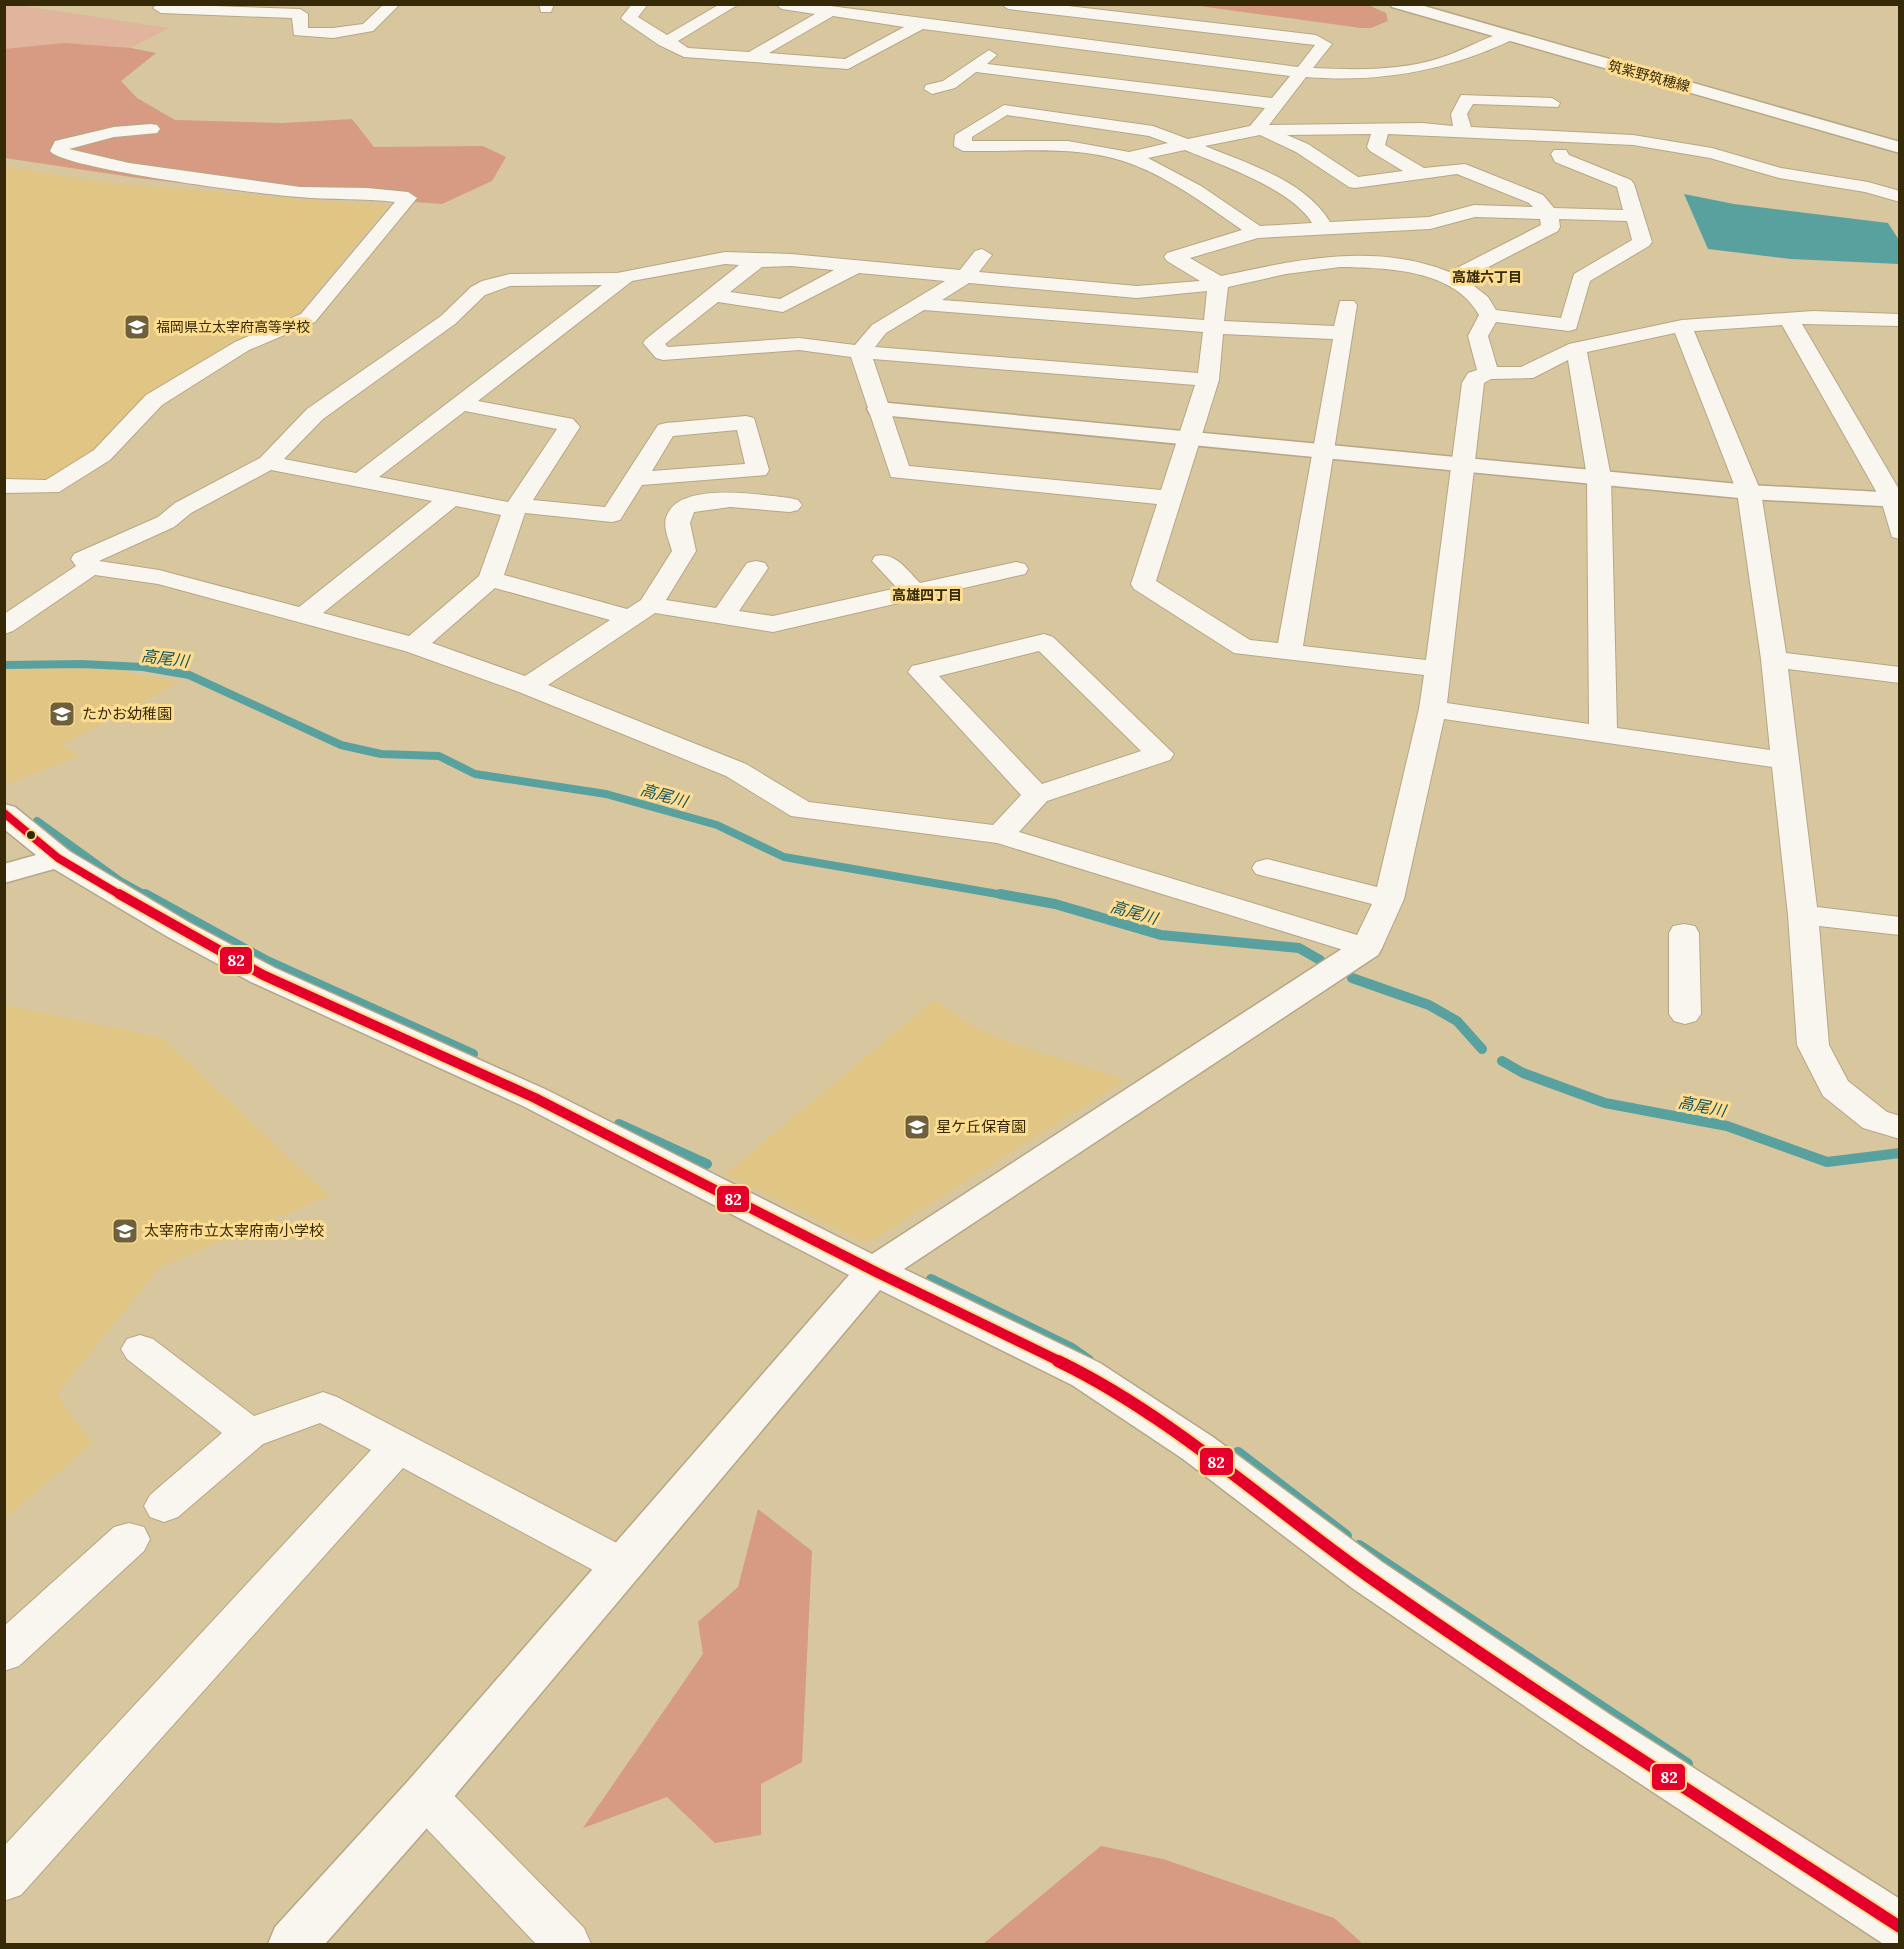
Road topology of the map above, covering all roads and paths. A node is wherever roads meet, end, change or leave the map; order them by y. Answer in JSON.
{"nodes":[{"id":1,"x":166,"y":4,"type":"edge"},
{"id":2,"x":393,"y":4,"type":"edge"},
{"id":3,"x":641,"y":4,"type":"edge"},
{"id":4,"x":732,"y":4,"type":"edge"},
{"id":5,"x":782,"y":4,"type":"edge"},
{"id":6,"x":1398,"y":4,"type":"edge"},
{"id":7,"x":1010,"y":5,"type":"edge"},
{"id":8,"x":829,"y":12,"type":"junction"},
{"id":9,"x":919,"y":25,"type":"junction"},
{"id":10,"x":979,"y":33,"type":"junction"},
{"id":11,"x":1010,"y":37,"type":"junction"},
{"id":12,"x":1506,"y":37,"type":"junction"},
{"id":13,"x":664,"y":42,"type":"junction"},
{"id":14,"x":753,"y":56,"type":"junction"},
{"id":15,"x":974,"y":67,"type":"junction"},
{"id":16,"x":1303,"y":72,"type":"junction"},
{"id":17,"x":932,"y":89,"type":"dead end"},
{"id":18,"x":1276,"y":104,"type":"junction"},
{"id":19,"x":1552,"y":104,"type":"dead end"},
{"id":20,"x":1381,"y":128,"type":"junction"},
{"id":21,"x":151,"y":129,"type":"dead end"},
{"id":22,"x":1259,"y":130,"type":"junction"},
{"id":23,"x":1463,"y":132,"type":"junction"},
{"id":24,"x":1189,"y":144,"type":"junction"},
{"id":25,"x":1899,"y":148,"type":"edge"},
{"id":26,"x":1560,"y":154,"type":"dead end"},
{"id":27,"x":1129,"y":157,"type":"junction"},
{"id":28,"x":1422,"y":174,"type":"junction"},
{"id":29,"x":1899,"y":197,"type":"edge"},
{"id":30,"x":1548,"y":212,"type":"junction"},
{"id":31,"x":1634,"y":216,"type":"junction"},
{"id":32,"x":1324,"y":228,"type":"junction"},
{"id":33,"x":1256,"y":232,"type":"junction"},
{"id":34,"x":982,"y":255,"type":"dead end"},
{"id":35,"x":757,"y":261,"type":"junction"},
{"id":36,"x":856,"y":266,"type":"junction"},
{"id":37,"x":965,"y":277,"type":"junction"},
{"id":38,"x":623,"y":279,"type":"junction"},
{"id":39,"x":1450,"y":279,"type":"junction"},
{"id":40,"x":1218,"y":284,"type":"junction"},
{"id":41,"x":713,"y":295,"type":"junction"},
{"id":42,"x":922,"y":304,"type":"junction"},
{"id":43,"x":1347,"y":305,"type":"dead end"},
{"id":44,"x":1489,"y":315,"type":"junction"},
{"id":45,"x":1788,"y":318,"type":"junction"},
{"id":46,"x":1898,"y":322,"type":"edge"},
{"id":47,"x":1682,"y":327,"type":"junction"},
{"id":48,"x":1215,"y":328,"type":"junction"},
{"id":49,"x":1344,"y":333,"type":"junction"},
{"id":50,"x":1579,"y":337,"type":"junction"},
{"id":51,"x":860,"y":352,"type":"junction"},
{"id":52,"x":1488,"y":373,"type":"junction"},
{"id":53,"x":1208,"y":380,"type":"junction"},
{"id":54,"x":462,"y":404,"type":"junction"},
{"id":55,"x":878,"y":409,"type":"junction"},
{"id":56,"x":1191,"y":437,"type":"junction"},
{"id":57,"x":1324,"y":450,"type":"junction"},
{"id":58,"x":268,"y":463,"type":"junction"},
{"id":59,"x":1465,"y":465,"type":"junction"},
{"id":60,"x":1599,"y":477,"type":"junction"},
{"id":61,"x":635,"y":479,"type":"junction"},
{"id":62,"x":360,"y":481,"type":"junction"},
{"id":63,"x":4,"y":486,"type":"edge"},
{"id":64,"x":1749,"y":492,"type":"junction"},
{"id":65,"x":1171,"y":498,"type":"junction"},
{"id":66,"x":450,"y":499,"type":"junction"},
{"id":67,"x":1896,"y":500,"type":"edge"},
{"id":68,"x":790,"y":505,"type":"dead end"},
{"id":69,"x":516,"y":508,"type":"junction"},
{"id":70,"x":1899,"y":532,"type":"edge"},
{"id":71,"x":884,"y":561,"type":"dead end"},
{"id":72,"x":90,"y":567,"type":"junction"},
{"id":73,"x":756,"y":568,"type":"dead end"},
{"id":74,"x":1016,"y":569,"type":"dead end"},
{"id":75,"x":490,"y":579,"type":"junction"},
{"id":76,"x":913,"y":591,"type":"junction"},
{"id":77,"x":641,"y":611,"type":"junction"},
{"id":78,"x":306,"y":614,"type":"junction"},
{"id":79,"x":723,"y":616,"type":"junction"},
{"id":80,"x":4,"y":626,"type":"edge"},
{"id":81,"x":414,"y":645,"type":"junction"},
{"id":82,"x":1289,"y":652,"type":"junction"},
{"id":83,"x":1774,"y":659,"type":"junction"},
{"id":84,"x":1439,"y":669,"type":"junction"},
{"id":85,"x":1899,"y":675,"type":"edge"},
{"id":86,"x":528,"y":686,"type":"junction"},
{"id":87,"x":1433,"y":709,"type":"junction"},
{"id":88,"x":1603,"y":734,"type":"junction"},
{"id":89,"x":1784,"y":760,"type":"junction"},
{"id":90,"x":1037,"y":795,"type":"junction"},
{"id":91,"x":4,"y":813,"type":"edge"},
{"id":92,"x":1000,"y":835,"type":"junction"},
{"id":93,"x":58,"y":858,"type":"junction"},
{"id":94,"x":1267,"y":868,"type":"dead end"},
{"id":95,"x":4,"y":874,"type":"edge"},
{"id":96,"x":1389,"y":899,"type":"junction"},
{"id":97,"x":1803,"y":915,"type":"junction"},
{"id":98,"x":1899,"y":926,"type":"edge"},
{"id":99,"x":1684,"y":933,"type":"dead end"},
{"id":100,"x":1366,"y":948,"type":"junction"},
{"id":101,"x":1685,"y":1014,"type":"dead end"},
{"id":102,"x":1899,"y":1128,"type":"edge"},
{"id":103,"x":874,"y":1271,"type":"junction"},
{"id":104,"x":140,"y":1349,"type":"dead end"},
{"id":105,"x":249,"y":1432,"type":"junction"},
{"id":106,"x":397,"y":1448,"type":"junction"},
{"id":107,"x":164,"y":1506,"type":"dead end"},
{"id":108,"x":129,"y":1539,"type":"dead end"},
{"id":109,"x":621,"y":1565,"type":"junction"},
{"id":110,"x":4,"y":1653,"type":"edge"},
{"id":111,"x":425,"y":1796,"type":"junction"},
{"id":112,"x":4,"y":1880,"type":"edge"},
{"id":113,"x":1899,"y":1927,"type":"edge"},
{"id":114,"x":293,"y":1944,"type":"edge"},
{"id":115,"x":567,"y":1944,"type":"edge"}],
"edges":[{"from":1,"to":2,"type":"street"},
{"from":3,"to":13,"type":"street"},
{"from":4,"to":13,"type":"street"},
{"from":5,"to":8,"type":"street"},
{"from":6,"to":12,"type":"street","name":"筑紫野筑穂線"},
{"from":7,"to":10,"type":"street"},
{"from":7,"to":16,"type":"street"},
{"from":8,"to":9,"type":"street"},
{"from":8,"to":14,"type":"street"},
{"from":9,"to":10,"type":"street"},
{"from":9,"to":14,"type":"street"},
{"from":10,"to":11,"type":"street"},
{"from":11,"to":15,"type":"street"},
{"from":11,"to":16,"type":"street"},
{"from":12,"to":16,"type":"street"},
{"from":12,"to":25,"type":"street","name":"筑紫野筑穂線"},
{"from":13,"to":14,"type":"street"},
{"from":15,"to":17,"type":"street"},
{"from":15,"to":18,"type":"street"},
{"from":16,"to":18,"type":"street"},
{"from":18,"to":22,"type":"street"},
{"from":19,"to":23,"type":"street"},
{"from":20,"to":22,"type":"street"},
{"from":20,"to":23,"type":"street"},
{"from":20,"to":28,"type":"street"},
{"from":21,"to":63,"type":"street"},
{"from":22,"to":24,"type":"street"},
{"from":22,"to":28,"type":"street"},
{"from":23,"to":29,"type":"street"},
{"from":24,"to":27,"type":"street"},
{"from":24,"to":27,"type":"street"},
{"from":24,"to":32,"type":"street"},
{"from":26,"to":31,"type":"street"},
{"from":27,"to":33,"type":"street"},
{"from":28,"to":30,"type":"street"},
{"from":30,"to":31,"type":"street"},
{"from":30,"to":32,"type":"street"},
{"from":30,"to":39,"type":"street"},
{"from":31,"to":44,"type":"street"},
{"from":32,"to":33,"type":"street"},
{"from":33,"to":40,"type":"street"},
{"from":34,"to":37,"type":"street"},
{"from":35,"to":36,"type":"street"},
{"from":35,"to":38,"type":"street"},
{"from":35,"to":41,"type":"street"},
{"from":36,"to":37,"type":"street"},
{"from":36,"to":41,"type":"street"},
{"from":37,"to":40,"type":"street"},
{"from":37,"to":42,"type":"street"},
{"from":38,"to":54,"type":"street"},
{"from":38,"to":58,"type":"street"},
{"from":39,"to":40,"type":"street"},
{"from":39,"to":44,"type":"street"},
{"from":40,"to":48,"type":"street"},
{"from":41,"to":51,"type":"street"},
{"from":42,"to":48,"type":"street"},
{"from":42,"to":51,"type":"street"},
{"from":43,"to":49,"type":"street"},
{"from":44,"to":52,"type":"street"},
{"from":45,"to":46,"type":"street"},
{"from":45,"to":47,"type":"street"},
{"from":45,"to":67,"type":"street"},
{"from":47,"to":50,"type":"street"},
{"from":47,"to":64,"type":"street"},
{"from":48,"to":49,"type":"street"},
{"from":48,"to":53,"type":"street"},
{"from":49,"to":57,"type":"street"},
{"from":50,"to":52,"type":"street"},
{"from":50,"to":60,"type":"street"},
{"from":51,"to":53,"type":"street"},
{"from":51,"to":55,"type":"street"},
{"from":52,"to":59,"type":"street"},
{"from":53,"to":56,"type":"street"},
{"from":54,"to":62,"type":"street"},
{"from":54,"to":69,"type":"street"},
{"from":55,"to":56,"type":"street"},
{"from":55,"to":65,"type":"street"},
{"from":56,"to":57,"type":"street"},
{"from":56,"to":65,"type":"street"},
{"from":57,"to":59,"type":"street"},
{"from":57,"to":82,"type":"street"},
{"from":58,"to":62,"type":"street"},
{"from":58,"to":72,"type":"street"},
{"from":59,"to":60,"type":"street"},
{"from":59,"to":84,"type":"street"},
{"from":60,"to":64,"type":"street"},
{"from":60,"to":88,"type":"street"},
{"from":61,"to":61,"type":"street"},
{"from":61,"to":69,"type":"street"},
{"from":62,"to":66,"type":"street"},
{"from":64,"to":67,"type":"street"},
{"from":64,"to":83,"type":"street"},
{"from":65,"to":82,"type":"street"},
{"from":66,"to":69,"type":"street"},
{"from":66,"to":78,"type":"street"},
{"from":67,"to":70,"type":"street"},
{"from":68,"to":77,"type":"street"},
{"from":69,"to":75,"type":"street"},
{"from":71,"to":76,"type":"street"},
{"from":72,"to":78,"type":"street"},
{"from":72,"to":80,"type":"street"},
{"from":73,"to":79,"type":"street"},
{"from":74,"to":76,"type":"street"},
{"from":75,"to":77,"type":"street"},
{"from":75,"to":81,"type":"street"},
{"from":76,"to":79,"type":"street"},
{"from":77,"to":79,"type":"street"},
{"from":77,"to":86,"type":"street"},
{"from":78,"to":81,"type":"street"},
{"from":81,"to":86,"type":"street"},
{"from":82,"to":84,"type":"street"},
{"from":83,"to":85,"type":"street"},
{"from":83,"to":89,"type":"street"},
{"from":84,"to":87,"type":"street"},
{"from":86,"to":92,"type":"street"},
{"from":87,"to":88,"type":"street"},
{"from":87,"to":96,"type":"street"},
{"from":88,"to":89,"type":"street"},
{"from":89,"to":97,"type":"street"},
{"from":90,"to":90,"type":"street"},
{"from":90,"to":92,"type":"street"},
{"from":91,"to":93,"type":"street"},
{"from":92,"to":100,"type":"street"},
{"from":93,"to":95,"type":"street"},
{"from":93,"to":103,"type":"street"},
{"from":94,"to":96,"type":"street"},
{"from":96,"to":100,"type":"street"},
{"from":97,"to":98,"type":"street"},
{"from":97,"to":102,"type":"street"},
{"from":99,"to":101,"type":"street"},
{"from":100,"to":103,"type":"street"},
{"from":103,"to":109,"type":"street"},
{"from":103,"to":113,"type":"street"},
{"from":104,"to":105,"type":"street"},
{"from":105,"to":106,"type":"street"},
{"from":105,"to":107,"type":"street"},
{"from":106,"to":109,"type":"street"},
{"from":106,"to":112,"type":"street"},
{"from":108,"to":110,"type":"street"},
{"from":109,"to":111,"type":"street"},
{"from":111,"to":114,"type":"street"},
{"from":111,"to":115,"type":"street"}]}
